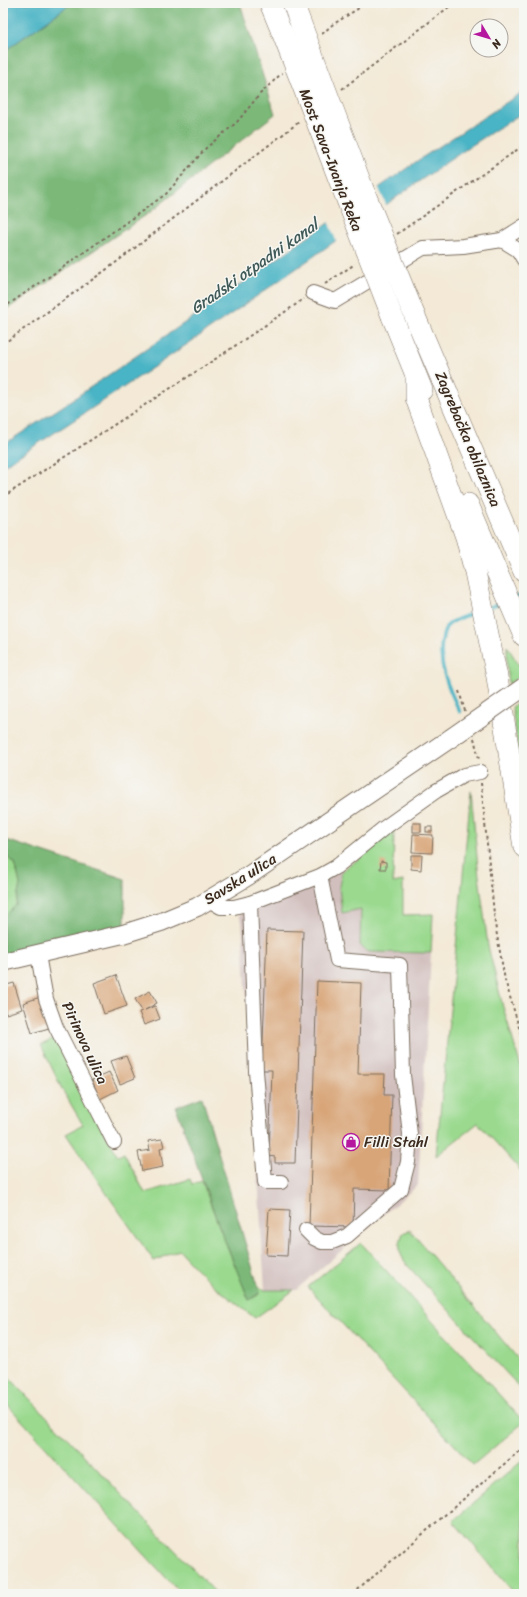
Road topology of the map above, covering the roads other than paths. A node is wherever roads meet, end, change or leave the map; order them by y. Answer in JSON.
{"nodes":[{"id":1,"x":270,"y":3,"type":"edge"},
{"id":2,"x":293,"y":3,"type":"edge"},
{"id":3,"x":524,"y":226,"type":"edge"},
{"id":4,"x":502,"y":240,"type":"junction"},
{"id":5,"x":524,"y":260,"type":"edge"},
{"id":6,"x":313,"y":293,"type":"road end"},
{"id":7,"x":411,"y":307,"type":"joint"},
{"id":8,"x":392,"y":316,"type":"joint"},
{"id":9,"x":416,"y":376,"type":"junction"},
{"id":10,"x":520,"y":563,"type":"edge"},
{"id":11,"x":524,"y":636,"type":"edge"},
{"id":12,"x":524,"y":687,"type":"edge"},
{"id":13,"x":480,"y":772,"type":"road end"},
{"id":14,"x":524,"y":846,"type":"edge"},
{"id":15,"x":320,"y":876,"type":"junction"},
{"id":16,"x":209,"y":900,"type":"junction"},
{"id":17,"x":250,"y":904,"type":"junction"},
{"id":18,"x":38,"y":955,"type":"junction"},
{"id":19,"x":3,"y":962,"type":"edge"},
{"id":20,"x":114,"y":1142,"type":"dead end"},
{"id":21,"x":281,"y":1182,"type":"dead end"},
{"id":22,"x":306,"y":1230,"type":"dead end"}],
"edges":[{"from":1,"to":8,"type":"highway","name":"Most Sava-Ivanja Reka","bridge":true},
{"from":2,"to":7,"type":"highway","name":"Most Sava-Ivanja Reka","bridge":true},
{"from":3,"to":4,"type":"street"},
{"from":4,"to":5,"type":"street"},
{"from":4,"to":6,"type":"street"},
{"from":7,"to":10,"type":"highway","name":"Zagrebačka obilaznica"},
{"from":8,"to":9,"type":"highway","name":"Zagrebačka obilaznica"},
{"from":9,"to":11,"type":"highway","name":"Zagrebačka obilaznica"},
{"from":9,"to":14,"type":"highway"},
{"from":12,"to":16,"type":"main road","name":"Savska ulica","bridge":true},
{"from":13,"to":15,"type":"street"},
{"from":15,"to":17,"type":"street"},
{"from":15,"to":22,"type":"street"},
{"from":16,"to":17,"type":"street"},
{"from":16,"to":18,"type":"main road","name":"Savska ulica"},
{"from":17,"to":21,"type":"street"},
{"from":18,"to":19,"type":"main road","name":"Savska ulica"},
{"from":18,"to":20,"type":"street","name":"Pirinova ulica"}]}
